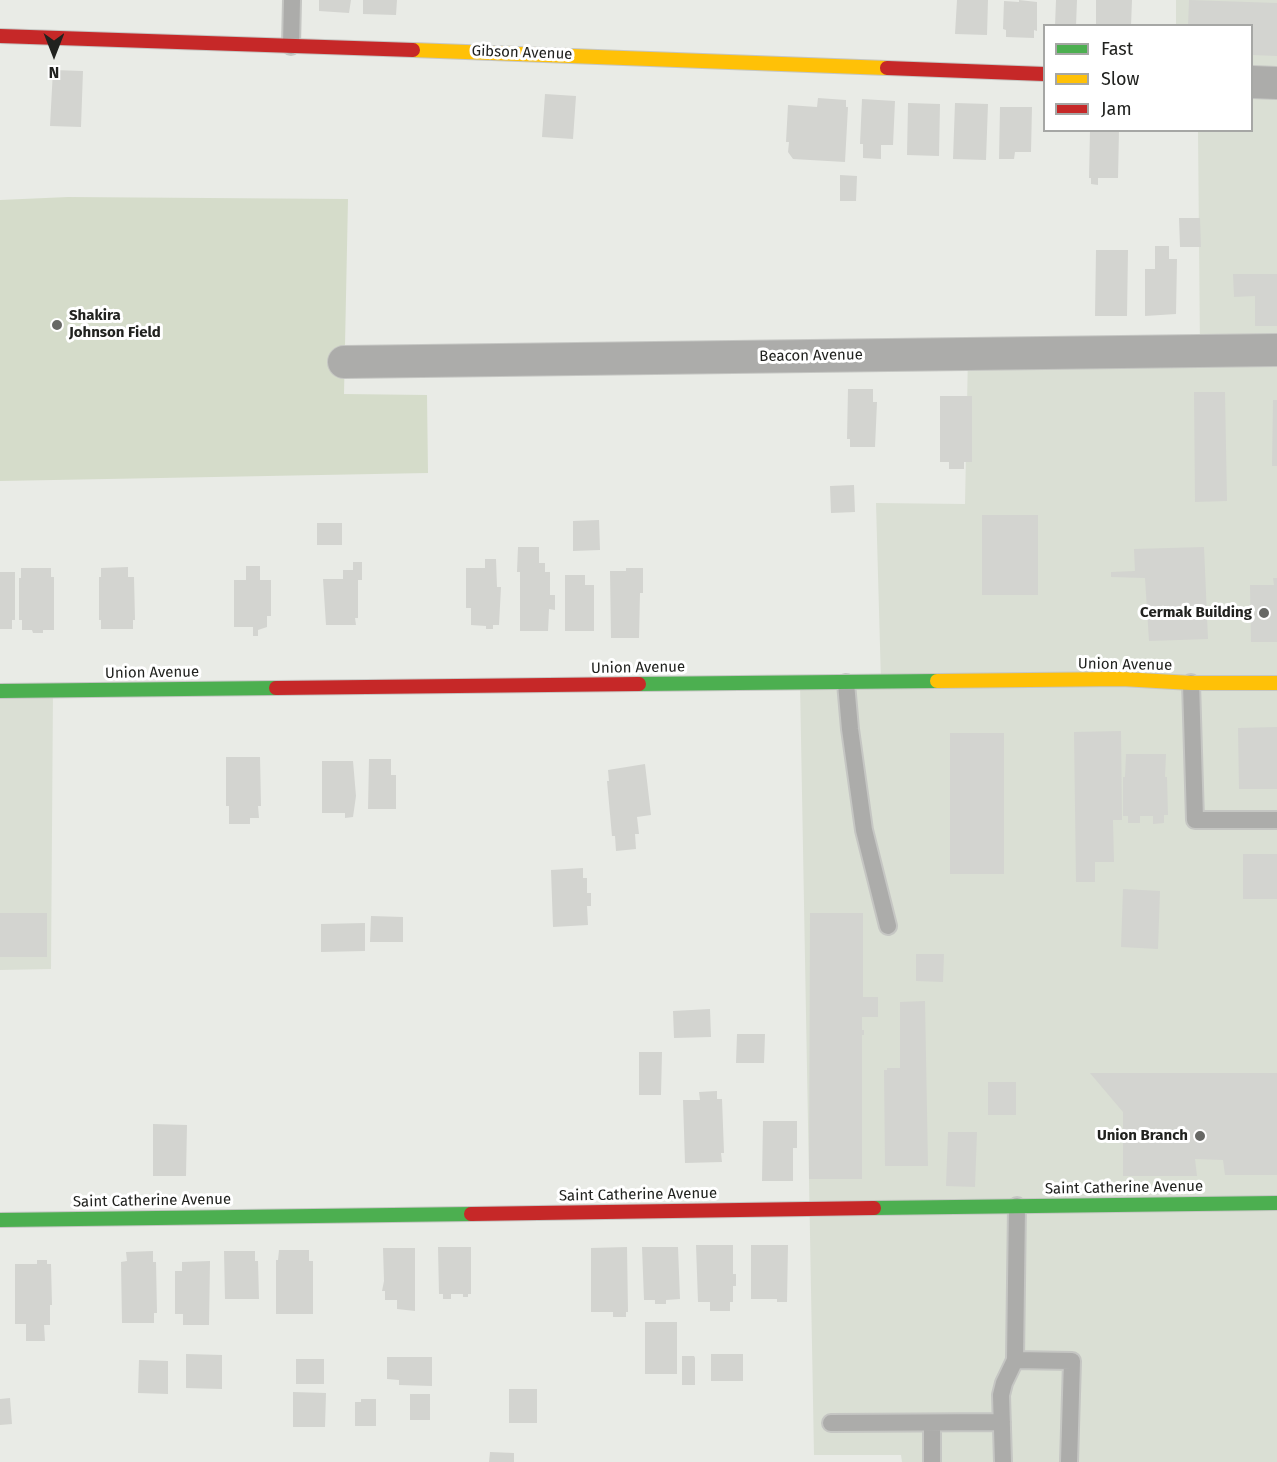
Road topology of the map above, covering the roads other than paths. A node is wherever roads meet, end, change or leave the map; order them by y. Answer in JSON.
{"nodes":[{"id":1,"x":292,"y":0,"type":"edge"},
{"id":2,"x":0,"y":36,"type":"edge"},
{"id":3,"x":291,"y":46,"type":"junction"},
{"id":4,"x":1043,"y":74,"type":"edge"},
{"id":5,"x":1253,"y":82,"type":"edge"},
{"id":6,"x":1277,"y":82,"type":"edge"},
{"id":7,"x":1277,"y":350,"type":"edge"},
{"id":8,"x":344,"y":362,"type":"dead end"},
{"id":9,"x":846,"y":683,"type":"junction"},
{"id":10,"x":1191,"y":683,"type":"junction"},
{"id":11,"x":1277,"y":683,"type":"edge"},
{"id":12,"x":0,"y":691,"type":"edge"},
{"id":13,"x":1277,"y":820,"type":"edge"},
{"id":14,"x":888,"y":926,"type":"dead end"},
{"id":15,"x":1277,"y":1203,"type":"edge"},
{"id":16,"x":1017,"y":1206,"type":"junction"},
{"id":17,"x":0,"y":1220,"type":"edge"},
{"id":18,"x":1015,"y":1360,"type":"junction"},
{"id":19,"x":932,"y":1422,"type":"junction"},
{"id":20,"x":1002,"y":1422,"type":"junction"},
{"id":21,"x":831,"y":1424,"type":"dead end"},
{"id":22,"x":932,"y":1462,"type":"edge"},
{"id":23,"x":1003,"y":1462,"type":"edge"},
{"id":24,"x":1069,"y":1462,"type":"edge"}],
"edges":[{"from":1,"to":3,"type":"lane"},
{"from":2,"to":3,"type":"street","name":"Gibson Avenue"},
{"from":3,"to":4,"type":"street","name":"Gibson Avenue"},
{"from":5,"to":6,"type":"street"},
{"from":7,"to":8,"type":"street","name":"Beacon Avenue"},
{"from":9,"to":10,"type":"street","name":"Union Avenue"},
{"from":9,"to":12,"type":"street","name":"Union Avenue"},
{"from":9,"to":14,"type":"lane"},
{"from":10,"to":11,"type":"street","name":"Union Avenue"},
{"from":10,"to":13,"type":"lane"},
{"from":15,"to":16,"type":"street","name":"Saint Catherine Avenue"},
{"from":16,"to":17,"type":"street","name":"Saint Catherine Avenue"},
{"from":16,"to":18,"type":"lane"},
{"from":18,"to":20,"type":"lane"},
{"from":18,"to":24,"type":"lane"},
{"from":19,"to":20,"type":"lane"},
{"from":19,"to":21,"type":"lane"},
{"from":19,"to":22,"type":"lane"},
{"from":20,"to":23,"type":"lane"}]}
